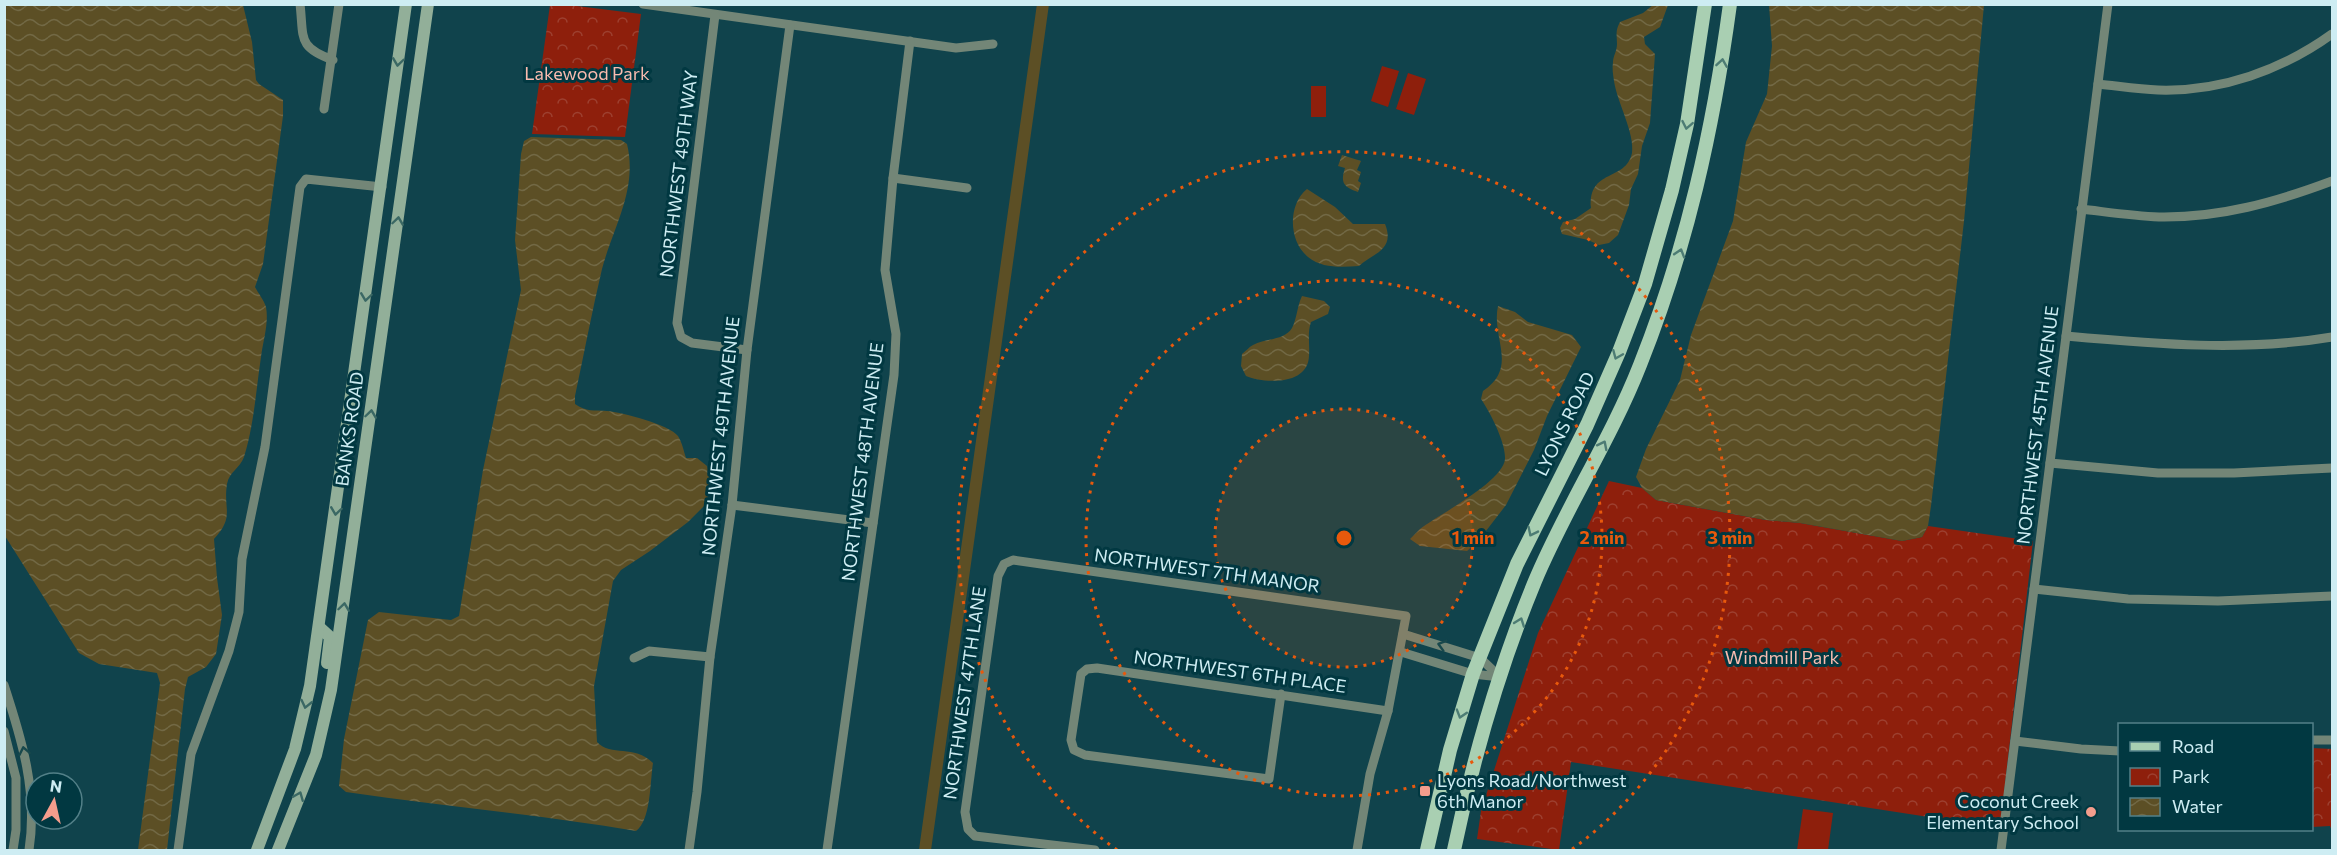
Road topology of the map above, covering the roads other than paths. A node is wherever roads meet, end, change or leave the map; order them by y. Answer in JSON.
{"nodes":[{"id":1,"x":300,"y":4,"type":"edge"},
{"id":2,"x":339,"y":4,"type":"edge"},
{"id":3,"x":406,"y":4,"type":"edge"},
{"id":4,"x":428,"y":4,"type":"edge"},
{"id":5,"x":643,"y":4,"type":"edge"},
{"id":6,"x":1705,"y":4,"type":"edge"},
{"id":7,"x":1730,"y":4,"type":"edge"},
{"id":8,"x":2108,"y":4,"type":"edge"},
{"id":9,"x":715,"y":15,"type":"junction"},
{"id":10,"x":790,"y":25,"type":"junction"},
{"id":11,"x":2332,"y":34,"type":"edge"},
{"id":12,"x":910,"y":41,"type":"junction"},
{"id":13,"x":993,"y":44,"type":"dead end"},
{"id":14,"x":333,"y":60,"type":"junction"},
{"id":15,"x":2098,"y":84,"type":"junction"},
{"id":16,"x":324,"y":109,"type":"dead end"},
{"id":17,"x":893,"y":178,"type":"junction"},
{"id":18,"x":2332,"y":181,"type":"edge"},
{"id":19,"x":382,"y":187,"type":"junction"},
{"id":20,"x":967,"y":188,"type":"dead end"},
{"id":21,"x":2081,"y":209,"type":"junction"},
{"id":22,"x":2066,"y":336,"type":"junction"},
{"id":23,"x":2332,"y":337,"type":"edge"},
{"id":24,"x":747,"y":350,"type":"junction"},
{"id":25,"x":2050,"y":463,"type":"junction"},
{"id":26,"x":2332,"y":468,"type":"edge"},
{"id":27,"x":732,"y":505,"type":"junction"},
{"id":28,"x":873,"y":523,"type":"junction"},
{"id":29,"x":1004,"y":564,"type":"joint"},
{"id":30,"x":2034,"y":589,"type":"junction"},
{"id":31,"x":2332,"y":596,"type":"edge"},
{"id":32,"x":319,"y":627,"type":"junction"},
{"id":33,"x":1403,"y":634,"type":"junction"},
{"id":34,"x":1401,"y":652,"type":"junction"},
{"id":35,"x":710,"y":657,"type":"junction"},
{"id":36,"x":634,"y":658,"type":"dead end"},
{"id":37,"x":1480,"y":658,"type":"junction"},
{"id":38,"x":1473,"y":674,"type":"junction"},
{"id":39,"x":1500,"y":677,"type":"junction"},
{"id":40,"x":4,"y":685,"type":"edge"},
{"id":41,"x":1281,"y":694,"type":"junction"},
{"id":42,"x":1388,"y":711,"type":"junction"},
{"id":43,"x":4,"y":731,"type":"edge"},
{"id":44,"x":2313,"y":740,"type":"edge"},
{"id":45,"x":2332,"y":740,"type":"edge"},
{"id":46,"x":319,"y":741,"type":"junction"},
{"id":47,"x":2015,"y":741,"type":"junction"},
{"id":48,"x":2118,"y":751,"type":"edge"},
{"id":49,"x":13,"y":850,"type":"edge"},
{"id":50,"x":29,"y":850,"type":"edge"},
{"id":51,"x":178,"y":850,"type":"edge"},
{"id":52,"x":257,"y":850,"type":"edge"},
{"id":53,"x":278,"y":850,"type":"edge"},
{"id":54,"x":689,"y":850,"type":"edge"},
{"id":55,"x":827,"y":850,"type":"edge"},
{"id":56,"x":1095,"y":850,"type":"edge"},
{"id":57,"x":1357,"y":850,"type":"edge"},
{"id":58,"x":1427,"y":850,"type":"edge"},
{"id":59,"x":1454,"y":850,"type":"edge"},
{"id":60,"x":2001,"y":850,"type":"edge"}],
"edges":[{"from":1,"to":14,"type":"street"},
{"from":2,"to":14,"type":"street"},
{"from":3,"to":19,"type":"street","name":"BANKS ROAD","one_way":true},
{"from":46,"to":4,"type":"street","name":"BANKS ROAD","one_way":true},
{"from":5,"to":9,"type":"street"},
{"from":6,"to":37,"type":"main road","name":"LYONS ROAD","one_way":true},
{"from":39,"to":7,"type":"main road","one_way":true},
{"from":8,"to":15,"type":"street","name":"NORTHWEST 45TH AVENUE"},
{"from":9,"to":10,"type":"street"},
{"from":9,"to":24,"type":"street","name":"NORTHWEST 49TH WAY"},
{"from":10,"to":12,"type":"street"},
{"from":10,"to":24,"type":"street","name":"NORTHWEST 49TH AVENUE"},
{"from":11,"to":15,"type":"street"},
{"from":12,"to":13,"type":"street"},
{"from":12,"to":17,"type":"street","name":"NORTHWEST 48TH AVENUE"},
{"from":14,"to":16,"type":"street"},
{"from":15,"to":21,"type":"street","name":"NORTHWEST 45TH AVENUE"},
{"from":17,"to":20,"type":"street"},
{"from":17,"to":28,"type":"street","name":"NORTHWEST 48TH AVENUE"},
{"from":18,"to":21,"type":"street"},
{"from":19,"to":32,"type":"street","name":"BANKS ROAD","one_way":true},
{"from":19,"to":51,"type":"street"},
{"from":21,"to":22,"type":"street","name":"NORTHWEST 45TH AVENUE"},
{"from":22,"to":23,"type":"street"},
{"from":22,"to":25,"type":"street","name":"NORTHWEST 45TH AVENUE"},
{"from":24,"to":27,"type":"street","name":"NORTHWEST 49TH AVENUE"},
{"from":25,"to":26,"type":"street"},
{"from":25,"to":30,"type":"street","name":"NORTHWEST 45TH AVENUE"},
{"from":27,"to":28,"type":"street"},
{"from":27,"to":35,"type":"street","name":"NORTHWEST 49TH AVENUE"},
{"from":28,"to":55,"type":"street","name":"NORTHWEST 48TH AVENUE"},
{"from":29,"to":33,"type":"street","name":"NORTHWEST 7TH MANOR"},
{"from":29,"to":56,"type":"street","name":"NORTHWEST 47TH LANE"},
{"from":30,"to":31,"type":"street"},
{"from":30,"to":47,"type":"street","name":"NORTHWEST 45TH AVENUE"},
{"from":32,"to":46,"type":"street"},
{"from":32,"to":52,"type":"street","name":"BANKS ROAD","one_way":true},
{"from":33,"to":34,"type":"street"},
{"from":37,"to":33,"type":"street","one_way":true},
{"from":34,"to":38,"type":"street"},
{"from":34,"to":42,"type":"street"},
{"from":35,"to":36,"type":"street"},
{"from":35,"to":54,"type":"street","name":"NORTHWEST 49TH AVENUE"},
{"from":37,"to":38,"type":"main road","name":"LYONS ROAD"},
{"from":37,"to":39,"type":"street"},
{"from":38,"to":39,"type":"street"},
{"from":38,"to":58,"type":"main road","name":"LYONS ROAD","one_way":true},
{"from":39,"to":59,"type":"main road"},
{"from":50,"to":40,"type":"street","one_way":true},
{"from":41,"to":41,"type":"street","name":"NORTHWEST 6TH PLACE"},
{"from":41,"to":42,"type":"street","name":"NORTHWEST 6TH PLACE"},
{"from":42,"to":57,"type":"street"},
{"from":43,"to":49,"type":"street"},
{"from":44,"to":45,"type":"street"},
{"from":53,"to":46,"type":"street","name":"BANKS ROAD","one_way":true},
{"from":47,"to":48,"type":"street"},
{"from":47,"to":60,"type":"street","name":"NORTHWEST 45TH AVENUE"}]}
